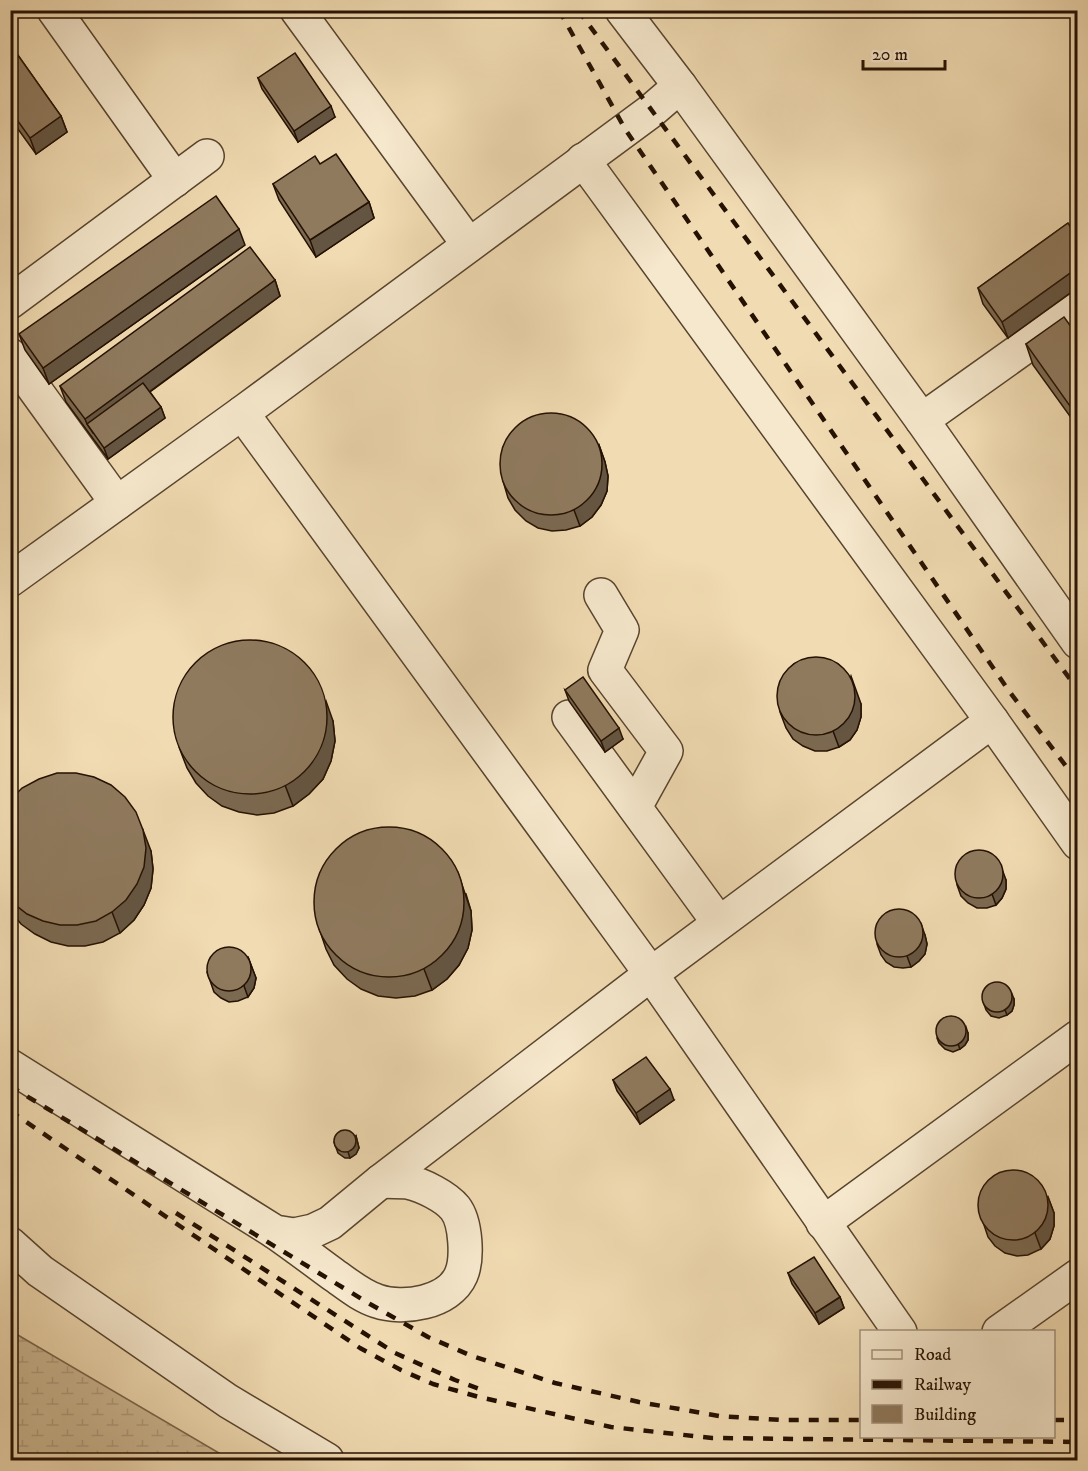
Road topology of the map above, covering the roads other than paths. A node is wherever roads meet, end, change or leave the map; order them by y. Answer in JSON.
{"nodes":[{"id":1,"x":54,"y":10,"type":"edge"},
{"id":2,"x":297,"y":10,"type":"edge"},
{"id":3,"x":622,"y":10,"type":"edge"},
{"id":4,"x":680,"y":86,"type":"junction"},
{"id":5,"x":207,"y":156,"type":"dead end"},
{"id":6,"x":583,"y":160,"type":"junction"},
{"id":7,"x":175,"y":180,"type":"junction"},
{"id":8,"x":469,"y":244,"type":"junction"},
{"id":9,"x":10,"y":302,"type":"edge"},
{"id":10,"x":1077,"y":309,"type":"edge"},
{"id":11,"x":10,"y":355,"type":"edge"},
{"id":12,"x":242,"y":413,"type":"junction"},
{"id":13,"x":922,"y":420,"type":"junction"},
{"id":14,"x":117,"y":503,"type":"junction"},
{"id":15,"x":10,"y":580,"type":"edge"},
{"id":16,"x":601,"y":595,"type":"dead end"},
{"id":17,"x":1076,"y":635,"type":"edge"},
{"id":18,"x":569,"y":717,"type":"dead end"},
{"id":19,"x":992,"y":722,"type":"junction"},
{"id":20,"x":635,"y":807,"type":"junction"},
{"id":21,"x":1077,"y":843,"type":"edge"},
{"id":22,"x":719,"y":923,"type":"junction"},
{"id":23,"x":651,"y":974,"type":"junction"},
{"id":24,"x":1077,"y":1037,"type":"edge"},
{"id":25,"x":10,"y":1066,"type":"edge"},
{"id":26,"x":381,"y":1181,"type":"junction"},
{"id":27,"x":823,"y":1223,"type":"junction"},
{"id":28,"x":275,"y":1232,"type":"junction"},
{"id":29,"x":10,"y":1244,"type":"edge"},
{"id":30,"x":1077,"y":1276,"type":"edge"},
{"id":31,"x":899,"y":1330,"type":"edge"},
{"id":32,"x":1002,"y":1330,"type":"edge"},
{"id":33,"x":327,"y":1461,"type":"edge"}],
"edges":[{"from":1,"to":7,"type":"lane"},
{"from":2,"to":8,"type":"lane"},
{"from":3,"to":4,"type":"lane"},
{"from":4,"to":6,"type":"lane"},
{"from":4,"to":13,"type":"lane"},
{"from":5,"to":7,"type":"lane"},
{"from":6,"to":8,"type":"lane"},
{"from":6,"to":19,"type":"lane"},
{"from":7,"to":9,"type":"lane"},
{"from":8,"to":12,"type":"lane"},
{"from":10,"to":13,"type":"lane"},
{"from":11,"to":14,"type":"lane"},
{"from":12,"to":14,"type":"lane"},
{"from":12,"to":23,"type":"lane"},
{"from":13,"to":17,"type":"lane"},
{"from":14,"to":15,"type":"lane"},
{"from":16,"to":20,"type":"lane"},
{"from":18,"to":20,"type":"lane"},
{"from":19,"to":21,"type":"lane"},
{"from":19,"to":22,"type":"lane"},
{"from":20,"to":22,"type":"lane"},
{"from":22,"to":23,"type":"lane"},
{"from":23,"to":26,"type":"lane"},
{"from":23,"to":27,"type":"lane"},
{"from":24,"to":27,"type":"lane"},
{"from":25,"to":28,"type":"lane"},
{"from":26,"to":28,"type":"lane"},
{"from":26,"to":28,"type":"lane"},
{"from":27,"to":31,"type":"lane"},
{"from":29,"to":33,"type":"lane"},
{"from":30,"to":32,"type":"lane"}]}
